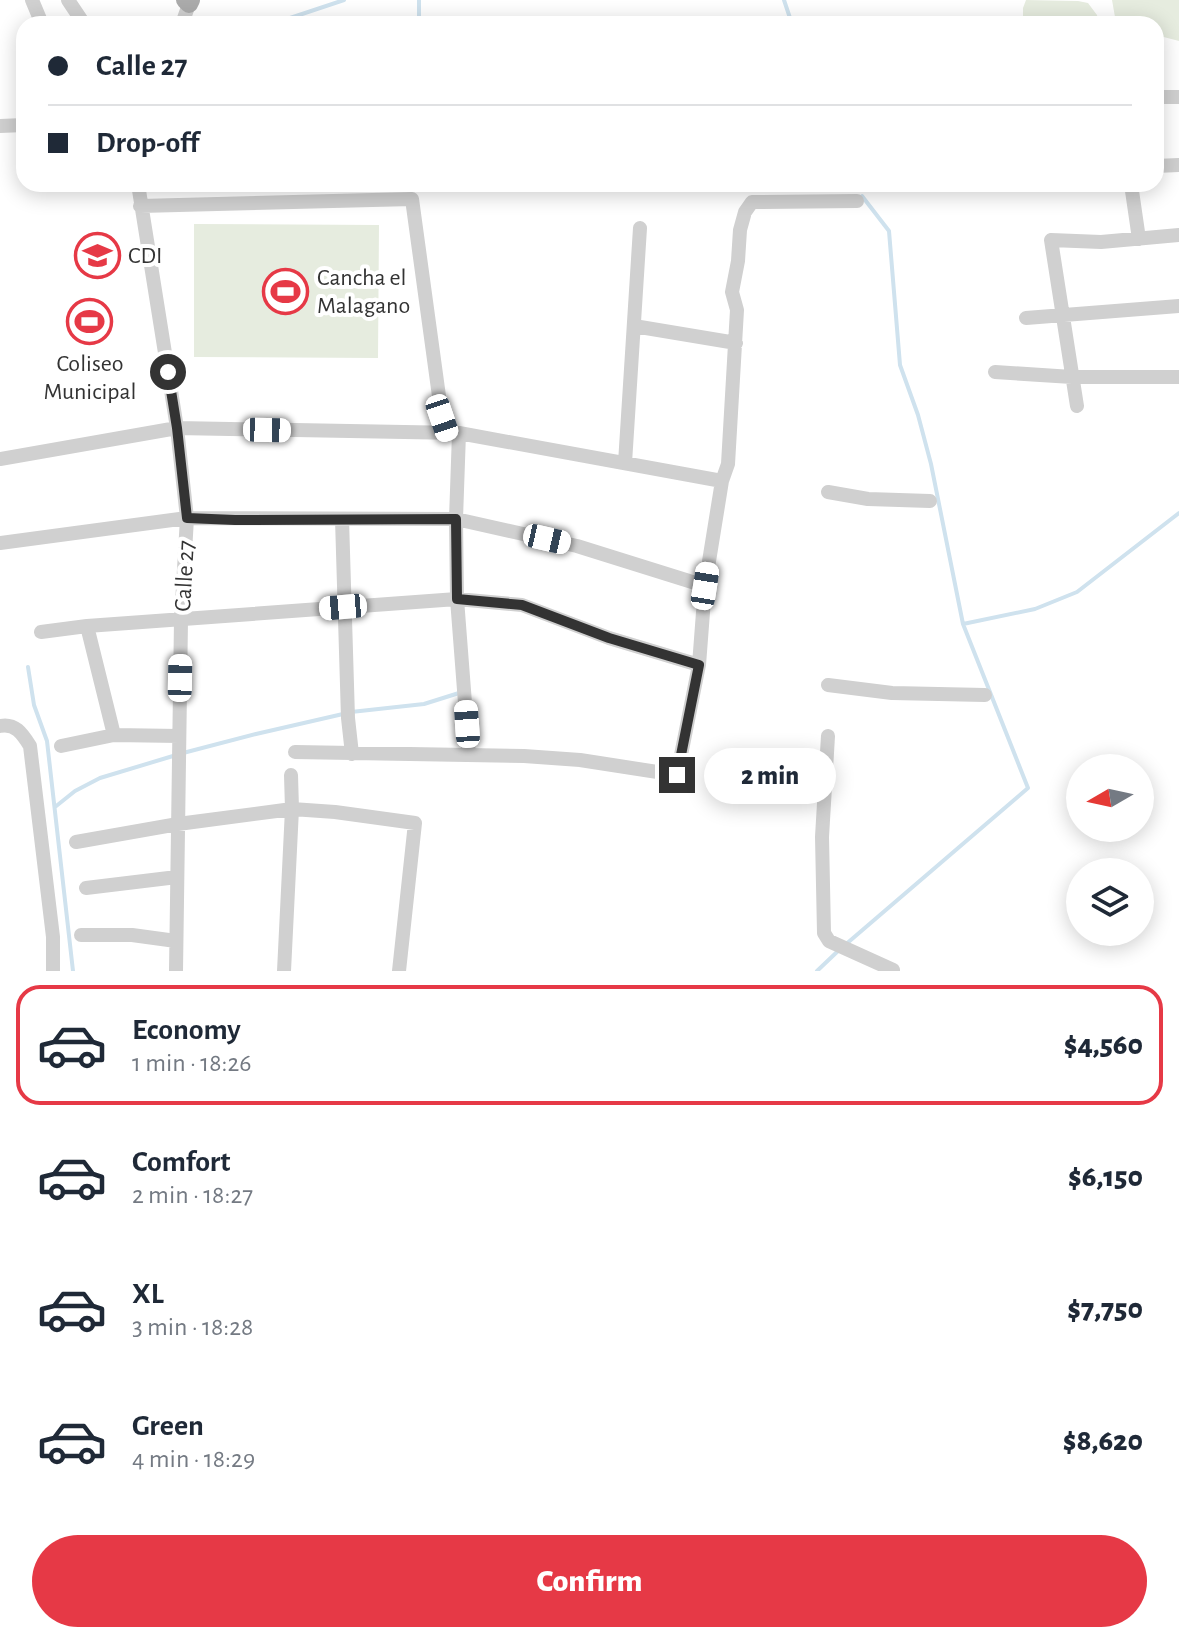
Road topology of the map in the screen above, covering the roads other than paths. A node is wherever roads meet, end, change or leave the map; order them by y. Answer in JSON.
{"nodes":[{"id":1,"x":139,"y":192,"type":"edge"},
{"id":2,"x":1132,"y":192,"type":"edge"},
{"id":3,"x":857,"y":201,"type":"dead end"},
{"id":4,"x":140,"y":206,"type":"junction"},
{"id":5,"x":640,"y":228,"type":"dead end"},
{"id":6,"x":1179,"y":235,"type":"edge"},
{"id":7,"x":1139,"y":239,"type":"junction"},
{"id":8,"x":1179,"y":306,"type":"edge"},
{"id":9,"x":1063,"y":315,"type":"junction"},
{"id":10,"x":1026,"y":318,"type":"dead end"},
{"id":11,"x":634,"y":326,"type":"junction"},
{"id":12,"x":736,"y":343,"type":"junction"},
{"id":13,"x":995,"y":372,"type":"dead end"},
{"id":14,"x":1072,"y":377,"type":"junction"},
{"id":15,"x":1179,"y":377,"type":"edge"},
{"id":16,"x":1077,"y":406,"type":"dead end"},
{"id":17,"x":177,"y":428,"type":"junction"},
{"id":18,"x":454,"y":433,"type":"junction"},
{"id":19,"x":0,"y":459,"type":"edge"},
{"id":20,"x":625,"y":463,"type":"junction"},
{"id":21,"x":722,"y":481,"type":"junction"},
{"id":22,"x":828,"y":492,"type":"dead end"},
{"id":23,"x":930,"y":501,"type":"dead end"},
{"id":24,"x":187,"y":518,"type":"junction"},
{"id":25,"x":342,"y":519,"type":"junction"},
{"id":26,"x":456,"y":519,"type":"junction"},
{"id":27,"x":0,"y":543,"type":"edge"},
{"id":28,"x":705,"y":586,"type":"junction"},
{"id":29,"x":457,"y":599,"type":"junction"},
{"id":30,"x":343,"y":607,"type":"junction"},
{"id":31,"x":181,"y":620,"type":"junction"},
{"id":32,"x":87,"y":626,"type":"junction"},
{"id":33,"x":41,"y":632,"type":"dead end"},
{"id":34,"x":699,"y":665,"type":"junction"},
{"id":35,"x":828,"y":685,"type":"dead end"},
{"id":36,"x":985,"y":695,"type":"dead end"},
{"id":37,"x":0,"y":726,"type":"edge"},
{"id":38,"x":114,"y":735,"type":"junction"},
{"id":39,"x":179,"y":736,"type":"junction"},
{"id":40,"x":828,"y":736,"type":"dead end"},
{"id":41,"x":61,"y":746,"type":"dead end"},
{"id":42,"x":295,"y":752,"type":"dead end"},
{"id":43,"x":352,"y":754,"type":"junction"},
{"id":44,"x":469,"y":755,"type":"junction"},
{"id":45,"x":291,"y":775,"type":"dead end"},
{"id":46,"x":292,"y":809,"type":"junction"},
{"id":47,"x":178,"y":824,"type":"junction"},
{"id":48,"x":76,"y":842,"type":"dead end"},
{"id":49,"x":177,"y":877,"type":"junction"},
{"id":50,"x":86,"y":888,"type":"dead end"},
{"id":51,"x":81,"y":935,"type":"dead end"},
{"id":52,"x":176,"y":941,"type":"junction"},
{"id":53,"x":893,"y":970,"type":"edge"},
{"id":54,"x":53,"y":971,"type":"edge"},
{"id":55,"x":176,"y":971,"type":"edge"},
{"id":56,"x":284,"y":971,"type":"edge"},
{"id":57,"x":399,"y":971,"type":"edge"}],
"edges":[{"from":1,"to":4,"type":"street","name":"Calle 27"},
{"from":2,"to":7,"type":"street"},
{"from":3,"to":12,"type":"street"},
{"from":4,"to":17,"type":"street","name":"Calle 27"},
{"from":4,"to":18,"type":"street"},
{"from":5,"to":11,"type":"street"},
{"from":6,"to":7,"type":"street"},
{"from":7,"to":9,"type":"street"},
{"from":8,"to":9,"type":"street"},
{"from":9,"to":10,"type":"street"},
{"from":9,"to":14,"type":"street"},
{"from":11,"to":12,"type":"street"},
{"from":11,"to":20,"type":"street"},
{"from":12,"to":21,"type":"street"},
{"from":13,"to":14,"type":"street"},
{"from":14,"to":15,"type":"street"},
{"from":14,"to":16,"type":"street"},
{"from":17,"to":18,"type":"street"},
{"from":17,"to":19,"type":"street"},
{"from":17,"to":24,"type":"street","name":"Calle 27"},
{"from":18,"to":20,"type":"street"},
{"from":18,"to":26,"type":"street"},
{"from":20,"to":21,"type":"street"},
{"from":21,"to":28,"type":"street"},
{"from":22,"to":23,"type":"street"},
{"from":24,"to":25,"type":"street"},
{"from":24,"to":27,"type":"street"},
{"from":24,"to":31,"type":"street","name":"Calle 27"},
{"from":25,"to":26,"type":"street"},
{"from":25,"to":30,"type":"street"},
{"from":26,"to":28,"type":"street"},
{"from":26,"to":29,"type":"street"},
{"from":28,"to":34,"type":"street"},
{"from":29,"to":30,"type":"street"},
{"from":29,"to":34,"type":"street"},
{"from":29,"to":44,"type":"street"},
{"from":30,"to":31,"type":"street"},
{"from":30,"to":43,"type":"street"},
{"from":31,"to":32,"type":"street"},
{"from":31,"to":39,"type":"street","name":"Calle 27"},
{"from":32,"to":33,"type":"street"},
{"from":32,"to":38,"type":"street"},
{"from":34,"to":44,"type":"street"},
{"from":35,"to":36,"type":"street"},
{"from":37,"to":54,"type":"street"},
{"from":38,"to":39,"type":"street"},
{"from":38,"to":41,"type":"street"},
{"from":39,"to":47,"type":"street","name":"Calle 27"},
{"from":40,"to":53,"type":"street"},
{"from":42,"to":43,"type":"street"},
{"from":43,"to":44,"type":"street"},
{"from":45,"to":46,"type":"street"},
{"from":46,"to":47,"type":"street"},
{"from":46,"to":56,"type":"street"},
{"from":46,"to":57,"type":"street"},
{"from":47,"to":48,"type":"street"},
{"from":47,"to":49,"type":"street","name":"Calle 27"},
{"from":49,"to":50,"type":"street"},
{"from":49,"to":52,"type":"street","name":"Calle 27"},
{"from":51,"to":52,"type":"street"},
{"from":52,"to":55,"type":"street","name":"Calle 27"}]}
